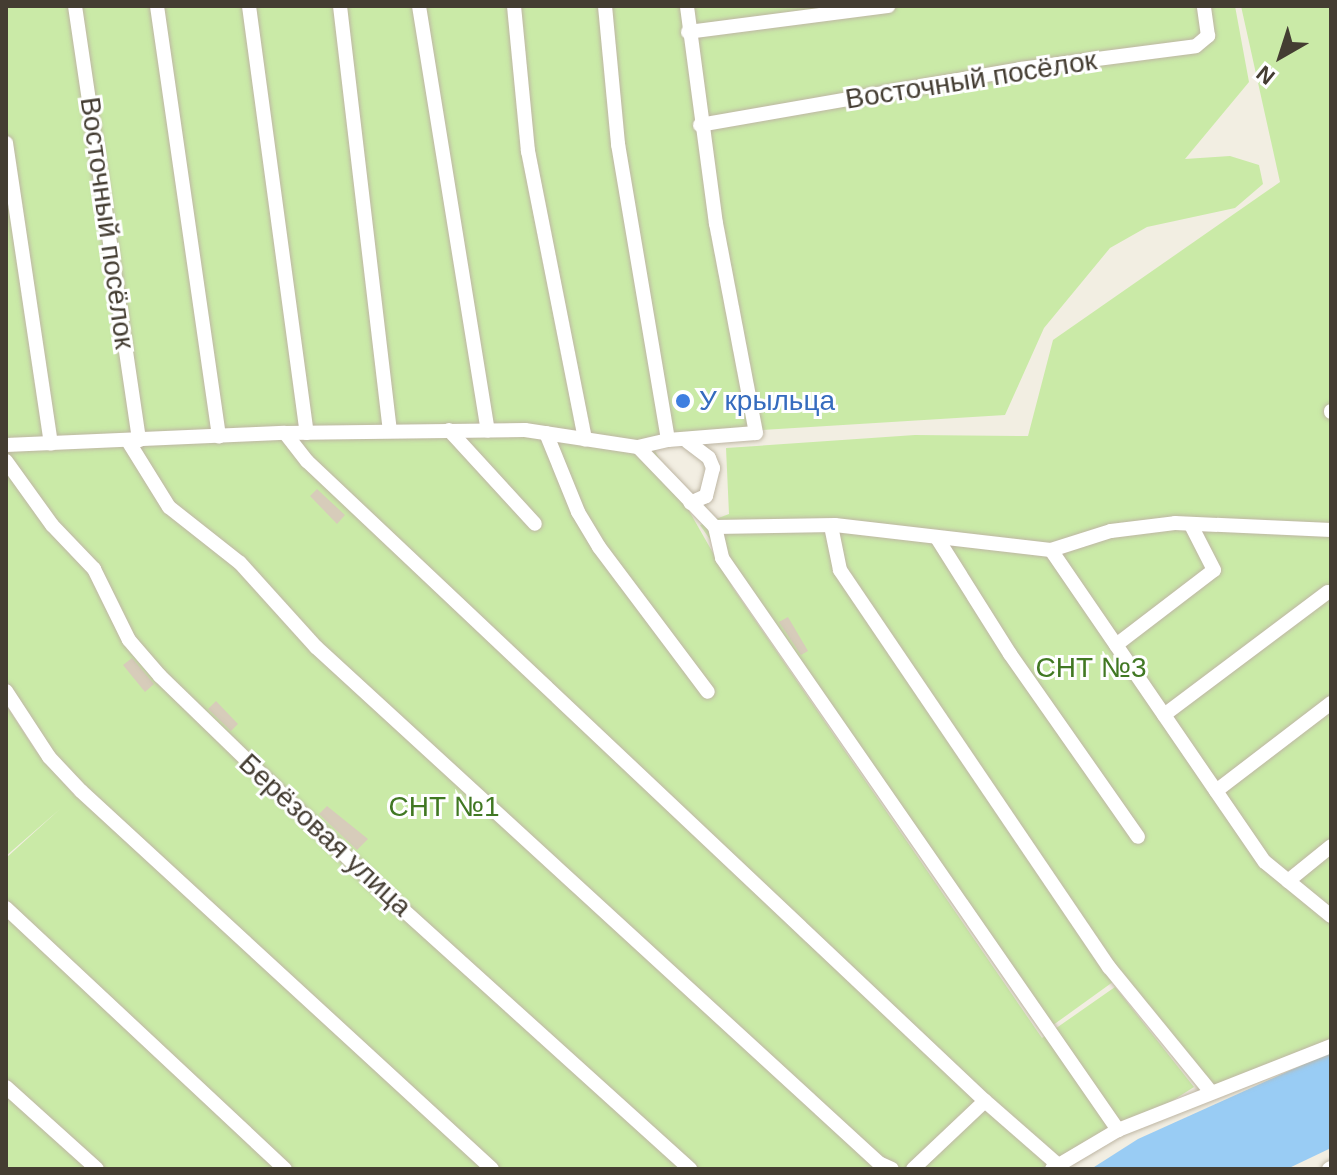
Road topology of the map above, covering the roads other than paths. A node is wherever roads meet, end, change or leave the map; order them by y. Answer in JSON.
{"nodes":[{"id":1,"x":75,"y":6,"type":"edge"},
{"id":2,"x":157,"y":6,"type":"edge"},
{"id":3,"x":249,"y":6,"type":"edge"},
{"id":4,"x":340,"y":6,"type":"edge"},
{"id":5,"x":419,"y":6,"type":"edge"},
{"id":6,"x":514,"y":6,"type":"edge"},
{"id":7,"x":605,"y":6,"type":"edge"},
{"id":8,"x":687,"y":6,"type":"edge"},
{"id":9,"x":888,"y":6,"type":"edge"},
{"id":10,"x":1204,"y":6,"type":"edge"},
{"id":11,"x":688,"y":32,"type":"junction"},
{"id":12,"x":700,"y":125,"type":"junction"},
{"id":13,"x":6,"y":143,"type":"edge"},
{"id":14,"x":390,"y":430,"type":"junction"},
{"id":15,"x":449,"y":430,"type":"junction"},
{"id":16,"x":488,"y":430,"type":"junction"},
{"id":17,"x":285,"y":433,"type":"junction"},
{"id":18,"x":307,"y":433,"type":"junction"},
{"id":19,"x":546,"y":433,"type":"junction"},
{"id":20,"x":219,"y":437,"type":"junction"},
{"id":21,"x":585,"y":439,"type":"junction"},
{"id":22,"x":134,"y":440,"type":"junction"},
{"id":23,"x":668,"y":440,"type":"junction"},
{"id":24,"x":688,"y":442,"type":"junction"},
{"id":25,"x":51,"y":444,"type":"junction"},
{"id":26,"x":6,"y":445,"type":"edge"},
{"id":27,"x":638,"y":447,"type":"junction"},
{"id":28,"x":6,"y":461,"type":"edge"},
{"id":29,"x":690,"y":503,"type":"junction"},
{"id":30,"x":535,"y":524,"type":"dead end"},
{"id":31,"x":1191,"y":525,"type":"junction"},
{"id":32,"x":831,"y":526,"type":"junction"},
{"id":33,"x":715,"y":527,"type":"junction"},
{"id":34,"x":1331,"y":530,"type":"edge"},
{"id":35,"x":937,"y":538,"type":"junction"},
{"id":36,"x":1051,"y":550,"type":"junction"},
{"id":37,"x":1328,"y":592,"type":"dead end"},
{"id":38,"x":1116,"y":645,"type":"junction"},
{"id":39,"x":6,"y":691,"type":"edge"},
{"id":40,"x":708,"y":692,"type":"dead end"},
{"id":41,"x":1331,"y":703,"type":"edge"},
{"id":42,"x":1164,"y":715,"type":"junction"},
{"id":43,"x":1216,"y":791,"type":"junction"},
{"id":44,"x":1138,"y":837,"type":"dead end"},
{"id":45,"x":1331,"y":846,"type":"edge"},
{"id":46,"x":1288,"y":881,"type":"junction"},
{"id":47,"x":6,"y":908,"type":"edge"},
{"id":48,"x":1331,"y":916,"type":"edge"},
{"id":49,"x":1331,"y":1046,"type":"edge"},
{"id":50,"x":6,"y":1087,"type":"edge"},
{"id":51,"x":1210,"y":1091,"type":"junction"},
{"id":52,"x":985,"y":1101,"type":"junction"},
{"id":53,"x":1118,"y":1130,"type":"junction"},
{"id":54,"x":1055,"y":1166,"type":"edge"},
{"id":55,"x":97,"y":1169,"type":"edge"},
{"id":56,"x":285,"y":1169,"type":"edge"},
{"id":57,"x":492,"y":1169,"type":"edge"},
{"id":58,"x":690,"y":1169,"type":"edge"},
{"id":59,"x":892,"y":1169,"type":"edge"},
{"id":60,"x":913,"y":1169,"type":"edge"}],
"edges":[{"from":1,"to":22,"type":"street","name":"Восточный посёлок"},
{"from":2,"to":20,"type":"street"},
{"from":3,"to":18,"type":"street"},
{"from":4,"to":14,"type":"street"},
{"from":5,"to":16,"type":"street"},
{"from":6,"to":21,"type":"street"},
{"from":7,"to":23,"type":"street"},
{"from":8,"to":11,"type":"street"},
{"from":9,"to":11,"type":"street"},
{"from":10,"to":12,"type":"street","name":"Восточный посёлок"},
{"from":11,"to":12,"type":"street"},
{"from":12,"to":24,"type":"street"},
{"from":13,"to":25,"type":"street"},
{"from":14,"to":15,"type":"street"},
{"from":14,"to":18,"type":"street"},
{"from":15,"to":16,"type":"street"},
{"from":15,"to":30,"type":"street"},
{"from":16,"to":19,"type":"street"},
{"from":17,"to":18,"type":"street"},
{"from":17,"to":20,"type":"street"},
{"from":17,"to":52,"type":"street"},
{"from":19,"to":21,"type":"street"},
{"from":19,"to":40,"type":"street"},
{"from":20,"to":22,"type":"street"},
{"from":21,"to":27,"type":"street"},
{"from":22,"to":25,"type":"street"},
{"from":22,"to":59,"type":"street"},
{"from":23,"to":24,"type":"street"},
{"from":23,"to":27,"type":"street"},
{"from":24,"to":29,"type":"street"},
{"from":25,"to":26,"type":"street"},
{"from":27,"to":29,"type":"street"},
{"from":28,"to":58,"type":"street","name":"Берёзовая улица"},
{"from":29,"to":33,"type":"street"},
{"from":31,"to":34,"type":"street"},
{"from":31,"to":36,"type":"street"},
{"from":31,"to":38,"type":"street"},
{"from":32,"to":33,"type":"street"},
{"from":32,"to":35,"type":"street"},
{"from":32,"to":51,"type":"street"},
{"from":33,"to":53,"type":"street"},
{"from":35,"to":36,"type":"street"},
{"from":35,"to":44,"type":"street"},
{"from":36,"to":38,"type":"street"},
{"from":37,"to":42,"type":"street"},
{"from":38,"to":42,"type":"street"},
{"from":39,"to":57,"type":"street"},
{"from":41,"to":43,"type":"street"},
{"from":42,"to":43,"type":"street"},
{"from":43,"to":46,"type":"street"},
{"from":45,"to":46,"type":"street"},
{"from":46,"to":48,"type":"street"},
{"from":47,"to":56,"type":"street"},
{"from":49,"to":51,"type":"street"},
{"from":50,"to":55,"type":"street"},
{"from":51,"to":53,"type":"street"},
{"from":52,"to":54,"type":"street"},
{"from":52,"to":60,"type":"street"},
{"from":53,"to":54,"type":"street"}]}
